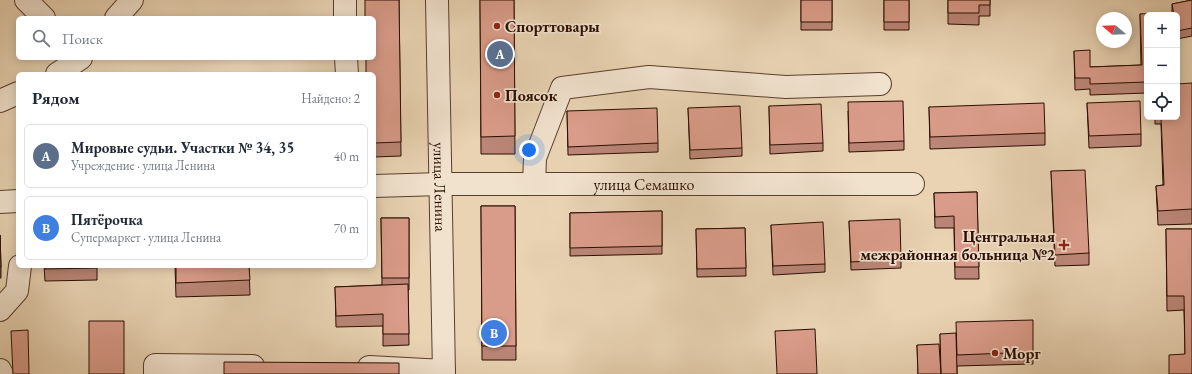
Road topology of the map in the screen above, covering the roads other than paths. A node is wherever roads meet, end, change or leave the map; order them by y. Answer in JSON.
{"nodes":[{"id":1,"x":26,"y":0,"type":"edge"},
{"id":2,"x":132,"y":0,"type":"edge"},
{"id":3,"x":345,"y":0,"type":"edge"},
{"id":4,"x":436,"y":0,"type":"edge"},
{"id":5,"x":42,"y":16,"type":"edge"},
{"id":6,"x":118,"y":16,"type":"edge"},
{"id":7,"x":346,"y":16,"type":"edge"},
{"id":8,"x":78,"y":60,"type":"edge"},
{"id":9,"x":346,"y":60,"type":"edge"},
{"id":10,"x":60,"y":72,"type":"edge"},
{"id":11,"x":347,"y":72,"type":"edge"},
{"id":12,"x":880,"y":84,"type":"dead end"},
{"id":13,"x":16,"y":94,"type":"edge"},
{"id":14,"x":0,"y":101,"type":"edge"},
{"id":15,"x":441,"y":184,"type":"junction"},
{"id":16,"x":534,"y":184,"type":"junction"},
{"id":17,"x":913,"y":184,"type":"dead end"},
{"id":18,"x":376,"y":186,"type":"edge"},
{"id":19,"x":16,"y":201,"type":"edge"},
{"id":20,"x":0,"y":202,"type":"edge"},
{"id":21,"x":20,"y":268,"type":"edge"},
{"id":22,"x":0,"y":310,"type":"edge"},
{"id":23,"x":272,"y":366,"type":"edge"},
{"id":24,"x":349,"y":367,"type":"edge"},
{"id":25,"x":0,"y":370,"type":"edge"},
{"id":26,"x":444,"y":372,"type":"edge"},
{"id":27,"x":2,"y":374,"type":"edge"},
{"id":28,"x":155,"y":374,"type":"edge"}],
"edges":[{"from":1,"to":5,"type":"street"},
{"from":2,"to":6,"type":"street"},
{"from":3,"to":7,"type":"street"},
{"from":4,"to":15,"type":"street","name":"улица Ленина"},
{"from":8,"to":10,"type":"street"},
{"from":9,"to":11,"type":"street"},
{"from":12,"to":16,"type":"street"},
{"from":13,"to":14,"type":"street"},
{"from":15,"to":16,"type":"street","name":"улица Семашко"},
{"from":15,"to":18,"type":"street","name":"улица Семашко"},
{"from":15,"to":26,"type":"street","name":"улица Ленина"},
{"from":16,"to":17,"type":"street","name":"улица Семашко"},
{"from":19,"to":20,"type":"street"},
{"from":21,"to":22,"type":"street"},
{"from":23,"to":28,"type":"street"},
{"from":24,"to":26,"type":"street"},
{"from":25,"to":27,"type":"street"}]}
